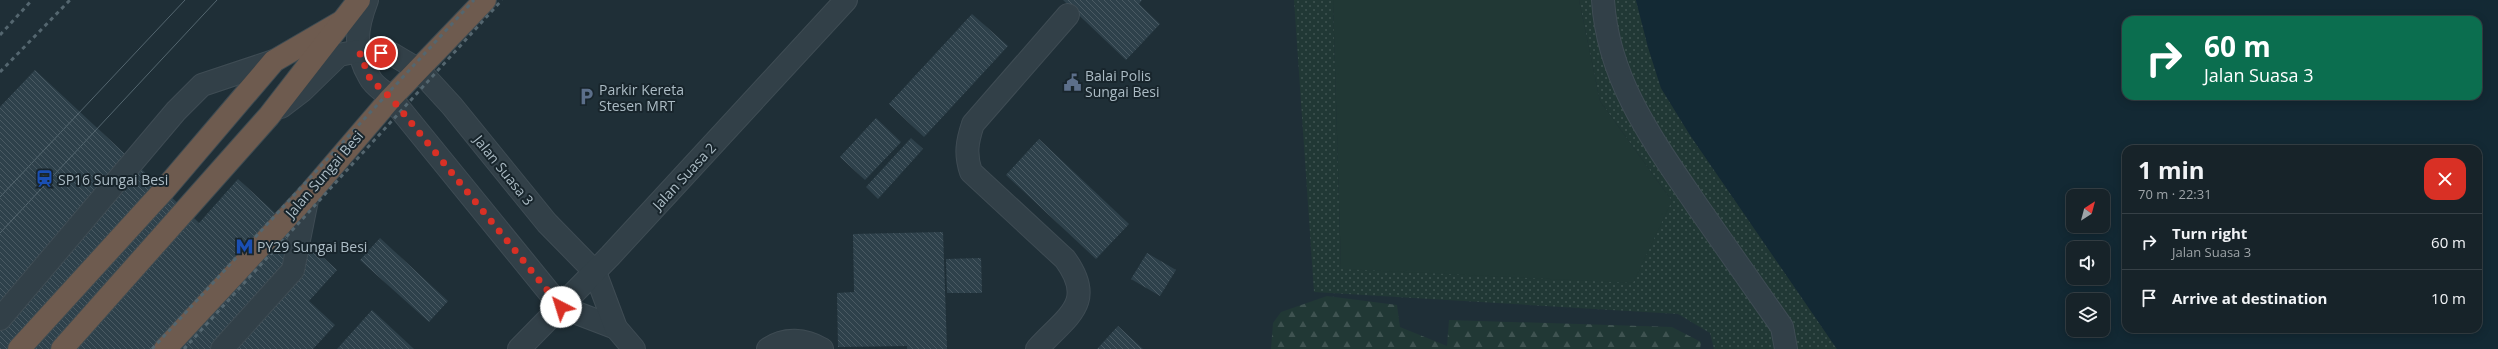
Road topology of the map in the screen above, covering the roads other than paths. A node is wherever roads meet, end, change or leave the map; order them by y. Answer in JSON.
{"nodes":[{"id":1,"x":359,"y":0,"type":"edge"},
{"id":2,"x":367,"y":0,"type":"edge"},
{"id":3,"x":485,"y":0,"type":"edge"},
{"id":4,"x":846,"y":0,"type":"edge"},
{"id":5,"x":1603,"y":0,"type":"edge"},
{"id":6,"x":1068,"y":15,"type":"dead end"},
{"id":7,"x":341,"y":22,"type":"junction"},
{"id":8,"x":359,"y":51,"type":"junction"},
{"id":9,"x":274,"y":61,"type":"junction"},
{"id":10,"x":419,"y":70,"type":"junction"},
{"id":11,"x":391,"y":98,"type":"junction"},
{"id":12,"x":269,"y":116,"type":"junction"},
{"id":13,"x":308,"y":195,"type":"junction"},
{"id":14,"x":595,"y":272,"type":"junction"},
{"id":15,"x":561,"y":307,"type":"junction"},
{"id":16,"x":0,"y":319,"type":"edge"},
{"id":17,"x":616,"y":328,"type":"junction"},
{"id":18,"x":19,"y":349,"type":"edge"},
{"id":19,"x":62,"y":349,"type":"edge"},
{"id":20,"x":165,"y":349,"type":"edge"},
{"id":21,"x":222,"y":349,"type":"edge"},
{"id":22,"x":519,"y":349,"type":"edge"},
{"id":23,"x":634,"y":349,"type":"edge"},
{"id":24,"x":768,"y":349,"type":"edge"},
{"id":25,"x":822,"y":349,"type":"edge"},
{"id":26,"x":1038,"y":349,"type":"edge"},
{"id":27,"x":1786,"y":349,"type":"edge"}],
"edges":[{"from":1,"to":7,"type":"highway"},
{"from":2,"to":8,"type":"street","name":"Jalan Suasa 3"},
{"from":3,"to":10,"type":"highway","name":"Jalan Sungai Besi"},
{"from":4,"to":14,"type":"street","name":"Jalan Suasa 2"},
{"from":5,"to":27,"type":"street"},
{"from":6,"to":26,"type":"street"},
{"from":7,"to":9,"type":"highway"},
{"from":7,"to":12,"type":"highway"},
{"from":8,"to":10,"type":"street","name":"Jalan Suasa 3"},
{"from":8,"to":11,"type":"street","name":"Jalan Suasa 3"},
{"from":8,"to":12,"type":"street","name":"Jalan Suasa 3"},
{"from":9,"to":16,"type":"street"},
{"from":9,"to":18,"type":"highway"},
{"from":10,"to":11,"type":"highway","name":"Jalan Sungai Besi"},
{"from":10,"to":14,"type":"street","name":"Jalan Suasa 3"},
{"from":11,"to":13,"type":"highway","name":"Jalan Sungai Besi"},
{"from":11,"to":15,"type":"street","name":"Jalan Suasa 3"},
{"from":12,"to":19,"type":"highway"},
{"from":13,"to":20,"type":"highway","name":"Jalan Sungai Besi"},
{"from":13,"to":21,"type":"street"},
{"from":14,"to":15,"type":"street","name":"Jalan Suasa 2"},
{"from":14,"to":17,"type":"street","name":"Jalan Suasa 3"},
{"from":15,"to":17,"type":"street","name":"Jalan Suasa 3"},
{"from":15,"to":22,"type":"street","name":"Jalan Suasa 2"},
{"from":17,"to":23,"type":"street","name":"Jalan Suasa 3"},
{"from":24,"to":25,"type":"street"}]}
